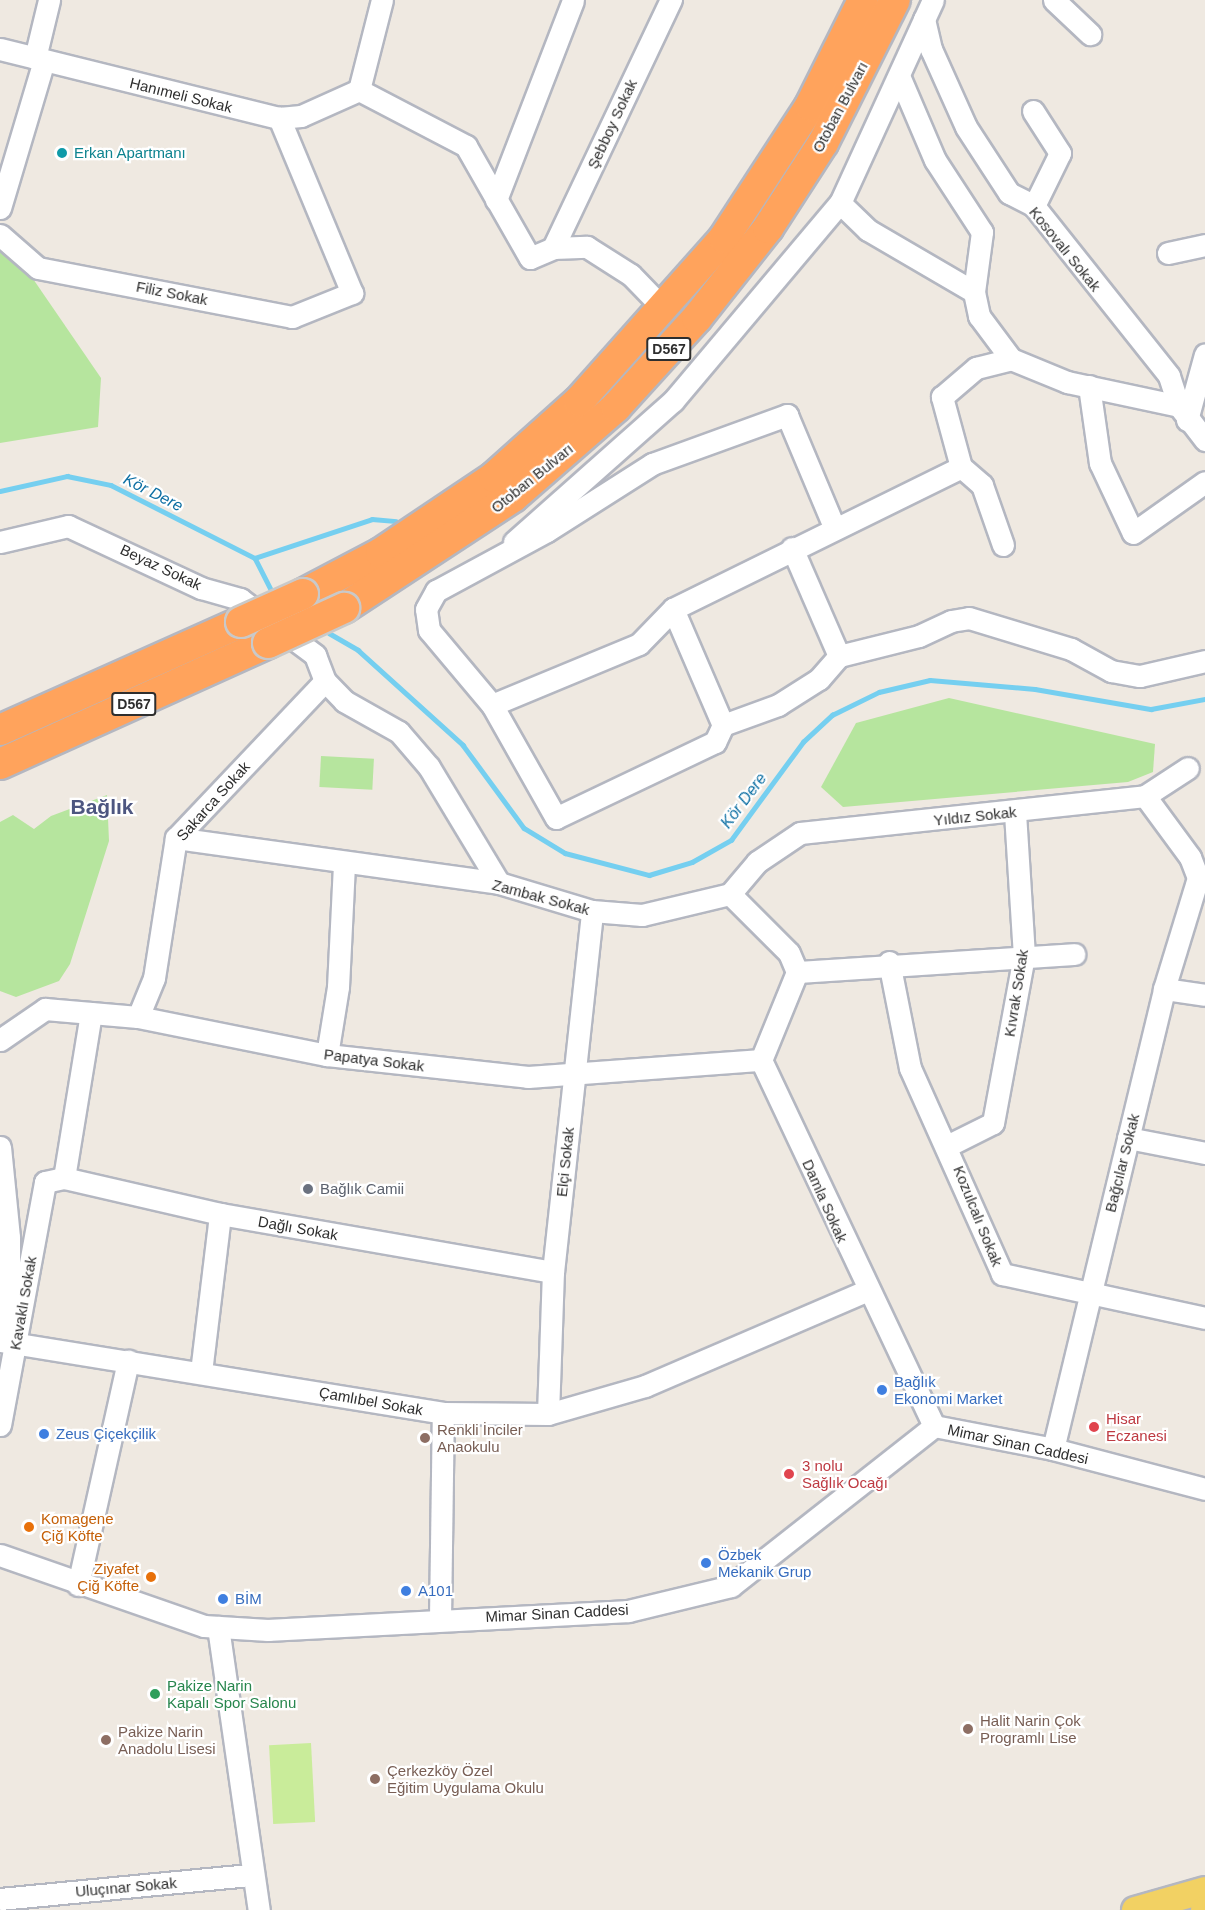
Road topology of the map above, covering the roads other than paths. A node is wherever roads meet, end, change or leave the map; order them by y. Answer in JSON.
{"nodes":[{"id":1,"x":49,"y":0,"type":"edge"},
{"id":2,"x":382,"y":0,"type":"edge"},
{"id":3,"x":573,"y":0,"type":"edge"},
{"id":4,"x":671,"y":0,"type":"edge"},
{"id":5,"x":863,"y":0,"type":"edge"},
{"id":6,"x":895,"y":0,"type":"edge"},
{"id":7,"x":1054,"y":0,"type":"edge"},
{"id":8,"x":929,"y":10,"type":"edge"},
{"id":9,"x":1090,"y":34,"type":"dead end"},
{"id":10,"x":0,"y":49,"type":"edge"},
{"id":11,"x":39,"y":59,"type":"junction"},
{"id":12,"x":900,"y":78,"type":"junction"},
{"id":13,"x":359,"y":90,"type":"junction"},
{"id":14,"x":1033,"y":111,"type":"dead end"},
{"id":15,"x":279,"y":117,"type":"junction"},
{"id":16,"x":496,"y":200,"type":"junction"},
{"id":17,"x":840,"y":203,"type":"junction"},
{"id":18,"x":1034,"y":206,"type":"junction"},
{"id":19,"x":0,"y":208,"type":"edge"},
{"id":20,"x":0,"y":235,"type":"edge"},
{"id":21,"x":1205,"y":245,"type":"edge"},
{"id":22,"x":553,"y":248,"type":"junction"},
{"id":23,"x":1168,"y":253,"type":"dead end"},
{"id":24,"x":974,"y":292,"type":"junction"},
{"id":25,"x":652,"y":297,"type":"dead end"},
{"id":26,"x":1205,"y":354,"type":"edge"},
{"id":27,"x":1011,"y":359,"type":"junction"},
{"id":28,"x":1089,"y":386,"type":"junction"},
{"id":29,"x":1183,"y":413,"type":"junction"},
{"id":30,"x":1205,"y":440,"type":"edge"},
{"id":31,"x":961,"y":467,"type":"junction"},
{"id":32,"x":1205,"y":482,"type":"edge"},
{"id":33,"x":1112,"y":489,"type":"junction"},
{"id":34,"x":834,"y":527,"type":"junction"},
{"id":35,"x":1114,"y":531,"type":"dead end"},
{"id":36,"x":0,"y":542,"type":"edge"},
{"id":37,"x":1003,"y":544,"type":"dead end"},
{"id":38,"x":792,"y":548,"type":"junction"},
{"id":39,"x":504,"y":552,"type":"junction"},
{"id":40,"x":672,"y":609,"type":"junction"},
{"id":41,"x":839,"y":656,"type":"junction"},
{"id":42,"x":1205,"y":661,"type":"edge"},
{"id":43,"x":325,"y":681,"type":"junction"},
{"id":44,"x":492,"y":705,"type":"junction"},
{"id":45,"x":723,"y":725,"type":"junction"},
{"id":46,"x":0,"y":730,"type":"edge"},
{"id":47,"x":0,"y":764,"type":"edge"},
{"id":48,"x":1188,"y":768,"type":"dead end"},
{"id":49,"x":1145,"y":796,"type":"junction"},
{"id":50,"x":1015,"y":812,"type":"junction"},
{"id":51,"x":176,"y":838,"type":"junction"},
{"id":52,"x":344,"y":864,"type":"junction"},
{"id":53,"x":1202,"y":877,"type":"edge"},
{"id":54,"x":499,"y":884,"type":"junction"},
{"id":55,"x":730,"y":894,"type":"junction"},
{"id":56,"x":592,"y":911,"type":"junction"},
{"id":57,"x":1074,"y":954,"type":"dead end"},
{"id":58,"x":1024,"y":956,"type":"junction"},
{"id":59,"x":889,"y":962,"type":"junction"},
{"id":60,"x":797,"y":972,"type":"junction"},
{"id":61,"x":1164,"y":989,"type":"junction"},
{"id":62,"x":1205,"y":995,"type":"edge"},
{"id":63,"x":91,"y":1013,"type":"junction"},
{"id":64,"x":138,"y":1017,"type":"junction"},
{"id":65,"x":0,"y":1040,"type":"edge"},
{"id":66,"x":327,"y":1055,"type":"junction"},
{"id":67,"x":761,"y":1060,"type":"junction"},
{"id":68,"x":574,"y":1073,"type":"junction"},
{"id":69,"x":1128,"y":1138,"type":"junction"},
{"id":70,"x":948,"y":1145,"type":"junction"},
{"id":71,"x":0,"y":1148,"type":"edge"},
{"id":72,"x":1205,"y":1154,"type":"edge"},
{"id":73,"x":54,"y":1180,"type":"junction"},
{"id":74,"x":220,"y":1214,"type":"junction"},
{"id":75,"x":553,"y":1272,"type":"junction"},
{"id":76,"x":0,"y":1289,"type":"edge"},
{"id":77,"x":866,"y":1291,"type":"junction"},
{"id":78,"x":1090,"y":1294,"type":"junction"},
{"id":79,"x":1205,"y":1318,"type":"edge"},
{"id":80,"x":7,"y":1342,"type":"edge"},
{"id":81,"x":128,"y":1361,"type":"junction"},
{"id":82,"x":201,"y":1372,"type":"junction"},
{"id":83,"x":442,"y":1413,"type":"junction"},
{"id":84,"x":548,"y":1414,"type":"junction"},
{"id":85,"x":0,"y":1425,"type":"edge"},
{"id":86,"x":934,"y":1426,"type":"junction"},
{"id":87,"x":1053,"y":1449,"type":"junction"},
{"id":88,"x":1205,"y":1489,"type":"edge"},
{"id":89,"x":0,"y":1555,"type":"edge"},
{"id":90,"x":78,"y":1585,"type":"junction"},
{"id":91,"x":440,"y":1618,"type":"junction"},
{"id":92,"x":218,"y":1627,"type":"junction"},
{"id":93,"x":251,"y":1875,"type":"junction"},
{"id":94,"x":1205,"y":1890,"type":"edge"},
{"id":95,"x":0,"y":1899,"type":"edge"},
{"id":96,"x":259,"y":1910,"type":"edge"},
{"id":97,"x":1135,"y":1910,"type":"edge"}],
"edges":[{"from":1,"to":11,"type":"street"},
{"from":2,"to":13,"type":"street"},
{"from":3,"to":16,"type":"street"},
{"from":4,"to":22,"type":"street","name":"Şebboy Sokak"},
{"from":5,"to":46,"type":"highway","name":"Otoban Bulvarı","number":"D567","bridge":true},
{"from":6,"to":47,"type":"highway","name":"Otoban Bulvarı","number":"D567","bridge":true},
{"from":7,"to":9,"type":"street"},
{"from":8,"to":12,"type":"street"},
{"from":8,"to":18,"type":"street","name":"Kosovalı Sokak"},
{"from":10,"to":11,"type":"street","name":"Hanımeli Sokak"},
{"from":11,"to":15,"type":"street","name":"Hanımeli Sokak"},
{"from":11,"to":19,"type":"street"},
{"from":12,"to":17,"type":"street"},
{"from":12,"to":24,"type":"street"},
{"from":13,"to":15,"type":"street","name":"Hanımeli Sokak"},
{"from":13,"to":16,"type":"street"},
{"from":14,"to":18,"type":"street"},
{"from":15,"to":20,"type":"street","name":"Filiz Sokak"},
{"from":16,"to":22,"type":"street"},
{"from":17,"to":24,"type":"street"},
{"from":17,"to":39,"type":"street"},
{"from":18,"to":29,"type":"street","name":"Kosovalı Sokak"},
{"from":21,"to":23,"type":"street"},
{"from":22,"to":25,"type":"street"},
{"from":24,"to":27,"type":"street"},
{"from":26,"to":29,"type":"street"},
{"from":27,"to":28,"type":"street"},
{"from":27,"to":31,"type":"street"},
{"from":28,"to":29,"type":"street"},
{"from":28,"to":33,"type":"street"},
{"from":29,"to":30,"type":"street","name":"Kosovalı Sokak"},
{"from":31,"to":34,"type":"street"},
{"from":31,"to":37,"type":"street"},
{"from":32,"to":33,"type":"street"},
{"from":33,"to":35,"type":"street"},
{"from":34,"to":38,"type":"street"},
{"from":34,"to":39,"type":"street"},
{"from":36,"to":43,"type":"street","name":"Beyaz Sokak"},
{"from":38,"to":40,"type":"street"},
{"from":38,"to":41,"type":"street"},
{"from":39,"to":44,"type":"street"},
{"from":40,"to":44,"type":"street"},
{"from":40,"to":45,"type":"street"},
{"from":41,"to":42,"type":"street"},
{"from":41,"to":45,"type":"street"},
{"from":43,"to":51,"type":"street","name":"Sakarca Sokak"},
{"from":43,"to":54,"type":"street"},
{"from":44,"to":45,"type":"street"},
{"from":48,"to":49,"type":"street"},
{"from":49,"to":50,"type":"street","name":"Yıldız Sokak"},
{"from":49,"to":53,"type":"street"},
{"from":50,"to":55,"type":"street","name":"Yıldız Sokak"},
{"from":50,"to":58,"type":"street","name":"Kıvrak Sokak"},
{"from":51,"to":52,"type":"street","name":"Zambak Sokak"},
{"from":51,"to":64,"type":"street","name":"Sakarca Sokak"},
{"from":52,"to":54,"type":"street","name":"Zambak Sokak"},
{"from":52,"to":66,"type":"street"},
{"from":53,"to":61,"type":"street","name":"Bağcılar Sokak"},
{"from":54,"to":56,"type":"street","name":"Zambak Sokak"},
{"from":55,"to":56,"type":"street","name":"Zambak Sokak"},
{"from":55,"to":60,"type":"street"},
{"from":56,"to":68,"type":"street","name":"Elçi Sokak"},
{"from":57,"to":58,"type":"street"},
{"from":58,"to":59,"type":"street"},
{"from":58,"to":70,"type":"street","name":"Kıvrak Sokak"},
{"from":59,"to":60,"type":"street"},
{"from":59,"to":70,"type":"street","name":"Kozulcalı Sokak"},
{"from":60,"to":67,"type":"street"},
{"from":61,"to":62,"type":"street"},
{"from":61,"to":69,"type":"street","name":"Bağcılar Sokak"},
{"from":63,"to":64,"type":"street","name":"Papatya Sokak"},
{"from":63,"to":65,"type":"street","name":"Papatya Sokak"},
{"from":63,"to":73,"type":"street","name":"Kavaklı Sokak"},
{"from":64,"to":66,"type":"street","name":"Papatya Sokak"},
{"from":66,"to":68,"type":"street","name":"Papatya Sokak"},
{"from":67,"to":68,"type":"street","name":"Papatya Sokak"},
{"from":67,"to":77,"type":"street","name":"Damla Sokak"},
{"from":68,"to":75,"type":"street","name":"Elçi Sokak"},
{"from":69,"to":72,"type":"street"},
{"from":69,"to":78,"type":"street","name":"Bağcılar Sokak"},
{"from":70,"to":78,"type":"street","name":"Kozulcalı Sokak"},
{"from":71,"to":80,"type":"street"},
{"from":73,"to":74,"type":"street","name":"Dağlı Sokak"},
{"from":73,"to":80,"type":"street","name":"Kavaklı Sokak"},
{"from":74,"to":75,"type":"street","name":"Dağlı Sokak"},
{"from":74,"to":82,"type":"street"},
{"from":75,"to":84,"type":"street","name":"Elçi Sokak"},
{"from":76,"to":80,"type":"street"},
{"from":77,"to":84,"type":"street","name":"Çamlıbel Sokak"},
{"from":77,"to":86,"type":"street","name":"Damla Sokak"},
{"from":78,"to":79,"type":"street","name":"Kozulcalı Sokak"},
{"from":78,"to":87,"type":"street","name":"Bağcılar Sokak"},
{"from":80,"to":81,"type":"street","name":"Çamlıbel Sokak"},
{"from":80,"to":85,"type":"street"},
{"from":81,"to":82,"type":"street","name":"Çamlıbel Sokak"},
{"from":81,"to":90,"type":"street"},
{"from":82,"to":83,"type":"street","name":"Çamlıbel Sokak"},
{"from":83,"to":84,"type":"street","name":"Çamlıbel Sokak"},
{"from":83,"to":91,"type":"street"},
{"from":86,"to":87,"type":"street","name":"Mimar Sinan Caddesi"},
{"from":86,"to":91,"type":"street","name":"Mimar Sinan Caddesi"},
{"from":87,"to":88,"type":"street","name":"Mimar Sinan Caddesi"},
{"from":89,"to":90,"type":"street","name":"Mimar Sinan Caddesi"},
{"from":90,"to":92,"type":"street","name":"Mimar Sinan Caddesi"},
{"from":91,"to":92,"type":"street","name":"Mimar Sinan Caddesi"},
{"from":92,"to":93,"type":"street"},
{"from":93,"to":95,"type":"street","name":"Uluçınar Sokak"},
{"from":93,"to":96,"type":"street"},
{"from":94,"to":97,"type":"main road"}]}
